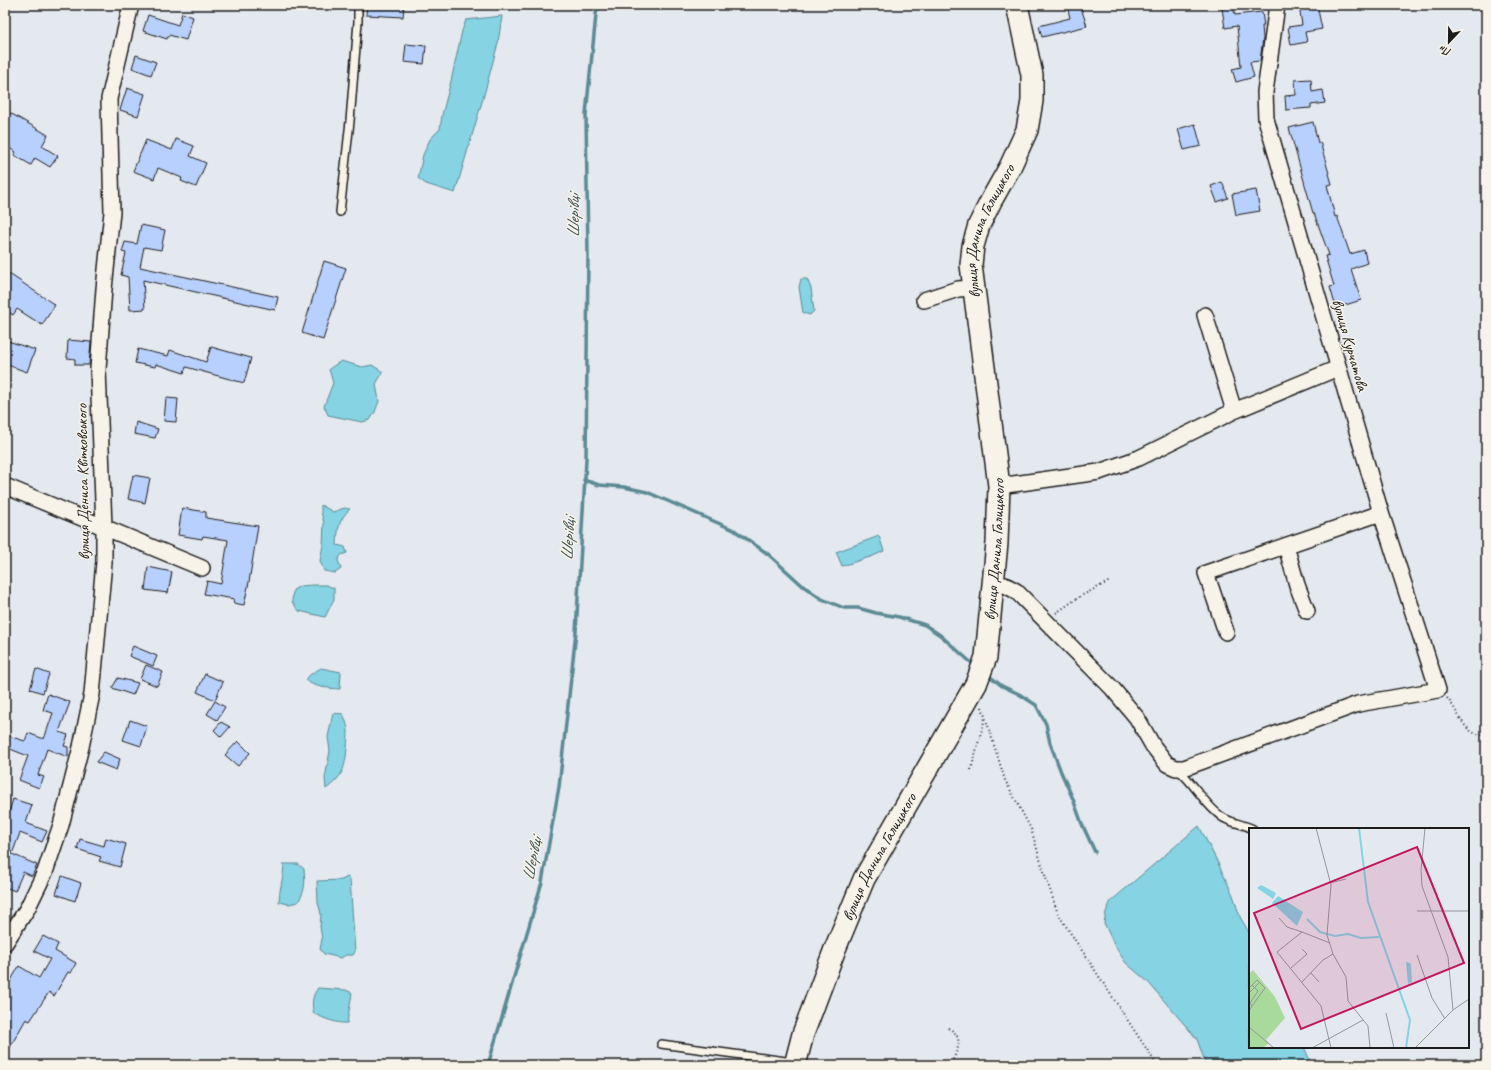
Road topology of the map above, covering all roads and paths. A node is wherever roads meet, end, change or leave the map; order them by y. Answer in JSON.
{"nodes":[{"id":1,"x":131,"y":5,"type":"edge"},
{"id":2,"x":358,"y":5,"type":"edge"},
{"id":3,"x":1017,"y":5,"type":"edge"},
{"id":4,"x":1277,"y":5,"type":"edge"},
{"id":5,"x":340,"y":212,"type":"dead end"},
{"id":6,"x":973,"y":288,"type":"junction"},
{"id":7,"x":924,"y":300,"type":"dead end"},
{"id":8,"x":1205,"y":315,"type":"dead end"},
{"id":9,"x":1338,"y":368,"type":"junction"},
{"id":10,"x":1234,"y":411,"type":"junction"},
{"id":11,"x":5,"y":486,"type":"edge"},
{"id":12,"x":1000,"y":486,"type":"junction"},
{"id":13,"x":1381,"y":513,"type":"junction"},
{"id":14,"x":104,"y":527,"type":"junction"},
{"id":15,"x":1286,"y":546,"type":"junction"},
{"id":16,"x":202,"y":568,"type":"dead end"},
{"id":17,"x":1110,"y":581,"type":"dead end"},
{"id":18,"x":994,"y":585,"type":"junction"},
{"id":19,"x":1306,"y":611,"type":"dead end"},
{"id":20,"x":1046,"y":621,"type":"junction"},
{"id":21,"x":1226,"y":632,"type":"dead end"},
{"id":22,"x":972,"y":690,"type":"junction"},
{"id":23,"x":1438,"y":690,"type":"junction"},
{"id":24,"x":985,"y":717,"type":"junction"},
{"id":25,"x":1486,"y":734,"type":"edge"},
{"id":26,"x":1176,"y":768,"type":"junction"},
{"id":27,"x":971,"y":770,"type":"dead end"},
{"id":28,"x":1250,"y":828,"type":"edge"},
{"id":29,"x":5,"y":943,"type":"edge"},
{"id":30,"x":948,"y":1028,"type":"dead end"},
{"id":31,"x":661,"y":1044,"type":"dead end"},
{"id":32,"x":795,"y":1064,"type":"edge"},
{"id":33,"x":950,"y":1065,"type":"edge"},
{"id":34,"x":1157,"y":1065,"type":"edge"}],
"edges":[{"from":1,"to":14,"type":"street","name":"вулиця Дениса Квітковського"},
{"from":2,"to":5,"type":"lane"},
{"from":3,"to":6,"type":"street","name":"вулиця Данила Галицького"},
{"from":4,"to":9,"type":"street","name":"вулиця Курчатова"},
{"from":6,"to":7,"type":"street"},
{"from":6,"to":12,"type":"street","name":"вулиця Данила Галицького"},
{"from":8,"to":10,"type":"street"},
{"from":9,"to":10,"type":"street"},
{"from":9,"to":13,"type":"street","name":"вулиця Курчатова"},
{"from":10,"to":12,"type":"street"},
{"from":11,"to":14,"type":"street"},
{"from":12,"to":18,"type":"street","name":"вулиця Данила Галицького"},
{"from":13,"to":15,"type":"street"},
{"from":13,"to":23,"type":"street","name":"вулиця Курчатова"},
{"from":14,"to":16,"type":"street"},
{"from":14,"to":29,"type":"street","name":"вулиця Дениса Квітковського"},
{"from":15,"to":19,"type":"street"},
{"from":15,"to":21,"type":"street"},
{"from":17,"to":20,"type":"path"},
{"from":18,"to":20,"type":"street"},
{"from":18,"to":22,"type":"street","name":"вулиця Данила Галицького"},
{"from":20,"to":26,"type":"street"},
{"from":22,"to":24,"type":"path"},
{"from":22,"to":32,"type":"street","name":"вулиця Данила Галицького"},
{"from":23,"to":25,"type":"path"},
{"from":23,"to":26,"type":"street"},
{"from":24,"to":27,"type":"path"},
{"from":24,"to":34,"type":"path"},
{"from":26,"to":28,"type":"lane"},
{"from":30,"to":33,"type":"path"},
{"from":31,"to":32,"type":"lane"}]}
